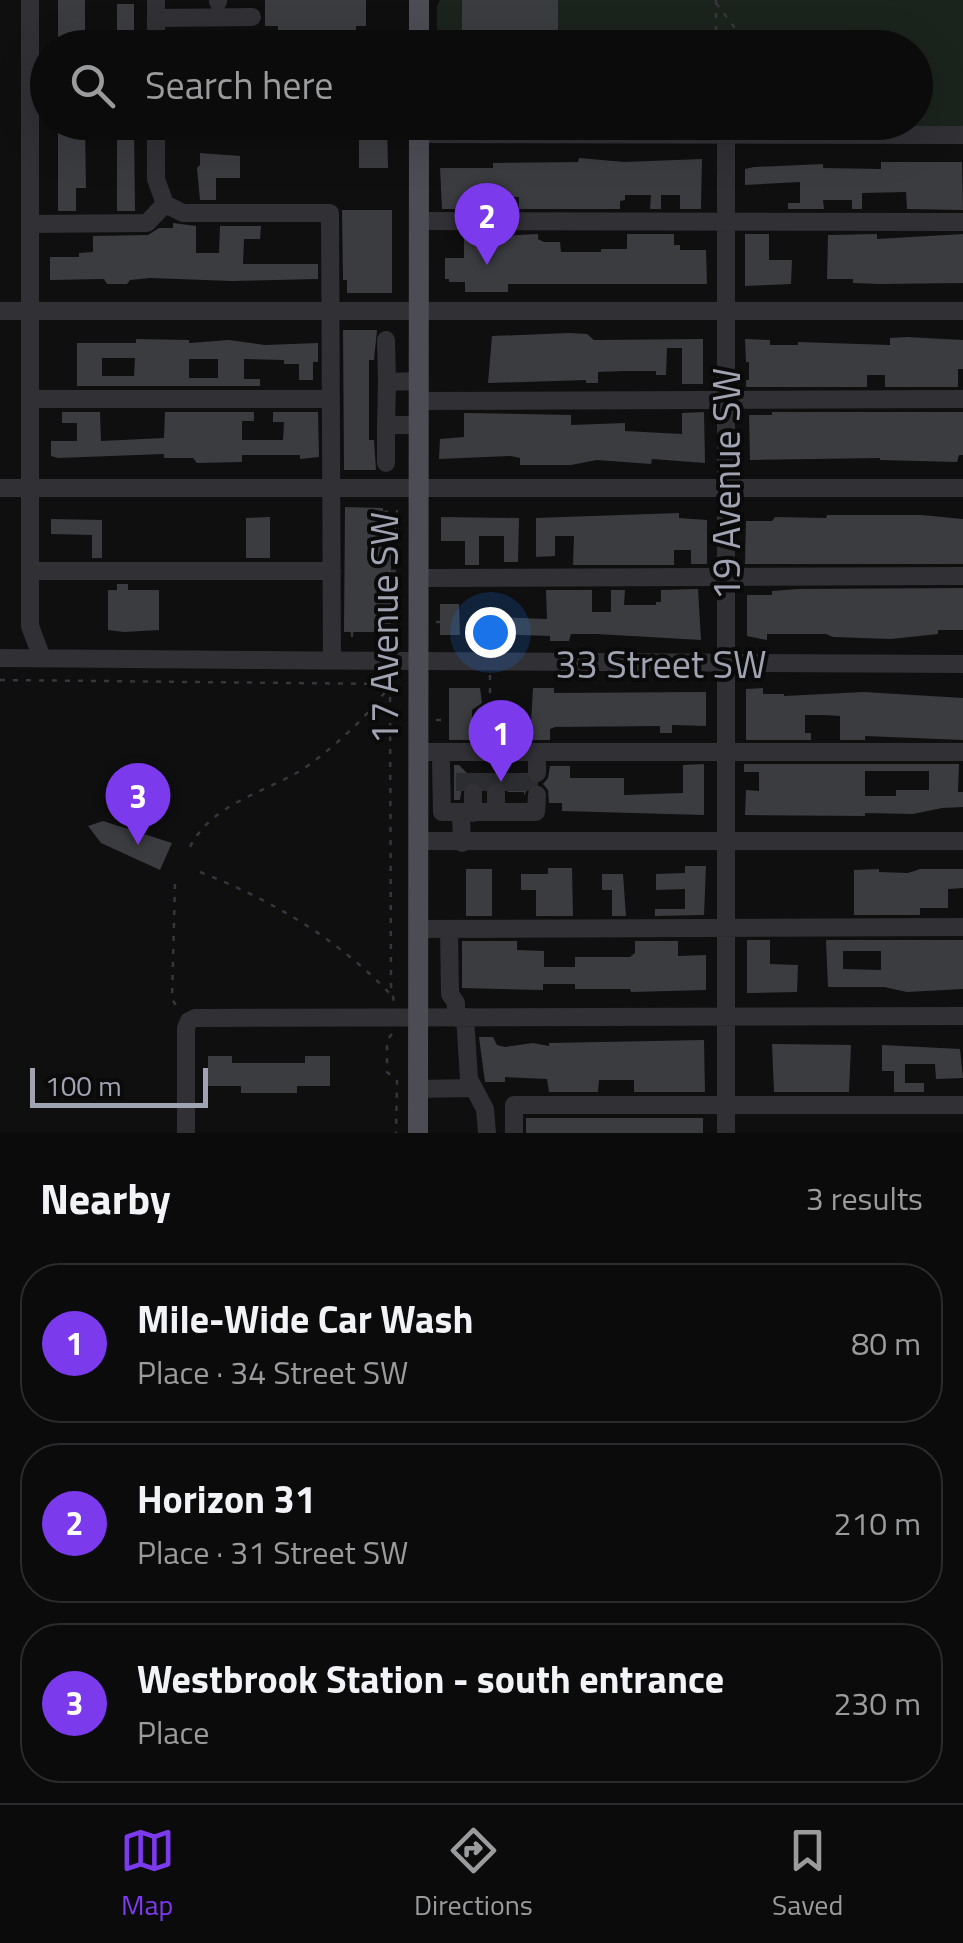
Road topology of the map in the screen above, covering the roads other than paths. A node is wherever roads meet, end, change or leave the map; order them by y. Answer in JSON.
{"nodes":[{"id":1,"x":30,"y":0,"type":"edge"},
{"id":2,"x":419,"y":0,"type":"edge"},
{"id":3,"x":156,"y":9,"type":"edge"},
{"id":4,"x":252,"y":17,"type":"dead end"},
{"id":5,"x":419,"y":30,"type":"edge"},
{"id":6,"x":933,"y":135,"type":"edge"},
{"id":7,"x":963,"y":135,"type":"edge"},
{"id":8,"x":156,"y":140,"type":"edge"},
{"id":9,"x":419,"y":140,"type":"edge"},
{"id":10,"x":726,"y":140,"type":"edge"},
{"id":11,"x":165,"y":204,"type":"junction"},
{"id":12,"x":418,"y":221,"type":"junction"},
{"id":13,"x":963,"y":222,"type":"edge"},
{"id":14,"x":726,"y":223,"type":"junction"},
{"id":15,"x":30,"y":224,"type":"junction"},
{"id":16,"x":30,"y":310,"type":"junction"},
{"id":17,"x":0,"y":311,"type":"edge"},
{"id":18,"x":331,"y":311,"type":"junction"},
{"id":19,"x":963,"y":311,"type":"edge"},
{"id":20,"x":418,"y":312,"type":"junction"},
{"id":21,"x":726,"y":312,"type":"junction"},
{"id":22,"x":386,"y":340,"type":"dead end"},
{"id":23,"x":386,"y":382,"type":"junction"},
{"id":24,"x":419,"y":391,"type":"junction"},
{"id":25,"x":30,"y":399,"type":"junction"},
{"id":26,"x":331,"y":399,"type":"junction"},
{"id":27,"x":726,"y":400,"type":"junction"},
{"id":28,"x":963,"y":400,"type":"edge"},
{"id":29,"x":386,"y":425,"type":"junction"},
{"id":30,"x":419,"y":425,"type":"junction"},
{"id":31,"x":386,"y":463,"type":"dead end"},
{"id":32,"x":0,"y":488,"type":"edge"},
{"id":33,"x":30,"y":488,"type":"junction"},
{"id":34,"x":332,"y":488,"type":"junction"},
{"id":35,"x":419,"y":488,"type":"junction"},
{"id":36,"x":726,"y":488,"type":"junction"},
{"id":37,"x":963,"y":488,"type":"edge"},
{"id":38,"x":30,"y":571,"type":"junction"},
{"id":39,"x":332,"y":571,"type":"junction"},
{"id":40,"x":726,"y":576,"type":"junction"},
{"id":41,"x":963,"y":576,"type":"edge"},
{"id":42,"x":419,"y":578,"type":"junction"},
{"id":43,"x":30,"y":626,"type":"junction"},
{"id":44,"x":8,"y":658,"type":"edge"},
{"id":45,"x":42,"y":658,"type":"junction"},
{"id":46,"x":332,"y":660,"type":"junction"},
{"id":47,"x":419,"y":662,"type":"junction"},
{"id":48,"x":726,"y":664,"type":"junction"},
{"id":49,"x":963,"y":664,"type":"edge"},
{"id":50,"x":510,"y":712,"type":"dead end"},
{"id":51,"x":510,"y":743,"type":"dead end"},
{"id":52,"x":726,"y":751,"type":"junction"},
{"id":53,"x":963,"y":752,"type":"edge"},
{"id":54,"x":418,"y":758,"type":"junction"},
{"id":55,"x":441,"y":763,"type":"junction"},
{"id":56,"x":501,"y":786,"type":"junction"},
{"id":57,"x":418,"y":841,"type":"junction"},
{"id":58,"x":726,"y":841,"type":"junction"},
{"id":59,"x":963,"y":841,"type":"edge"},
{"id":60,"x":462,"y":842,"type":"junction"},
{"id":61,"x":500,"y":842,"type":"junction"},
{"id":62,"x":963,"y":927,"type":"edge"},
{"id":63,"x":726,"y":928,"type":"junction"},
{"id":64,"x":418,"y":929,"type":"junction"},
{"id":65,"x":449,"y":929,"type":"junction"},
{"id":66,"x":963,"y":1016,"type":"edge"},
{"id":67,"x":418,"y":1017,"type":"junction"},
{"id":68,"x":461,"y":1017,"type":"junction"},
{"id":69,"x":726,"y":1017,"type":"junction"},
{"id":70,"x":473,"y":1088,"type":"junction"},
{"id":71,"x":418,"y":1089,"type":"junction"},
{"id":72,"x":726,"y":1105,"type":"junction"},
{"id":73,"x":963,"y":1105,"type":"edge"},
{"id":74,"x":186,"y":1133,"type":"edge"},
{"id":75,"x":418,"y":1133,"type":"edge"},
{"id":76,"x":488,"y":1133,"type":"edge"},
{"id":77,"x":514,"y":1133,"type":"edge"},
{"id":78,"x":726,"y":1133,"type":"edge"}],
"edges":[{"from":1,"to":15,"type":"street"},
{"from":2,"to":5,"type":"main road"},
{"from":3,"to":4,"type":"street"},
{"from":6,"to":7,"type":"street"},
{"from":8,"to":11,"type":"street"},
{"from":9,"to":12,"type":"main road","name":"17 Avenue SW"},
{"from":10,"to":14,"type":"street","name":"19 Avenue SW"},
{"from":11,"to":15,"type":"street"},
{"from":11,"to":18,"type":"street"},
{"from":12,"to":14,"type":"street"},
{"from":12,"to":20,"type":"main road","name":"17 Avenue SW"},
{"from":13,"to":14,"type":"street"},
{"from":14,"to":21,"type":"street","name":"19 Avenue SW"},
{"from":15,"to":16,"type":"street"},
{"from":16,"to":17,"type":"street"},
{"from":16,"to":18,"type":"street"},
{"from":16,"to":25,"type":"street"},
{"from":18,"to":20,"type":"street"},
{"from":18,"to":26,"type":"street"},
{"from":19,"to":21,"type":"street"},
{"from":20,"to":21,"type":"street"},
{"from":20,"to":24,"type":"main road","name":"17 Avenue SW"},
{"from":21,"to":27,"type":"street","name":"19 Avenue SW"},
{"from":22,"to":23,"type":"street"},
{"from":23,"to":24,"type":"street"},
{"from":23,"to":29,"type":"street"},
{"from":24,"to":27,"type":"street"},
{"from":24,"to":30,"type":"main road","name":"17 Avenue SW"},
{"from":25,"to":26,"type":"street"},
{"from":25,"to":33,"type":"street"},
{"from":26,"to":34,"type":"street"},
{"from":27,"to":28,"type":"street"},
{"from":27,"to":36,"type":"street","name":"19 Avenue SW"},
{"from":29,"to":30,"type":"street"},
{"from":29,"to":31,"type":"street"},
{"from":30,"to":35,"type":"main road","name":"17 Avenue SW"},
{"from":32,"to":33,"type":"street"},
{"from":33,"to":34,"type":"street"},
{"from":33,"to":38,"type":"street"},
{"from":34,"to":35,"type":"street"},
{"from":34,"to":39,"type":"street"},
{"from":35,"to":36,"type":"street"},
{"from":35,"to":42,"type":"main road","name":"17 Avenue SW"},
{"from":36,"to":37,"type":"street"},
{"from":36,"to":40,"type":"street","name":"19 Avenue SW"},
{"from":38,"to":39,"type":"street"},
{"from":38,"to":43,"type":"street"},
{"from":39,"to":46,"type":"street"},
{"from":40,"to":41,"type":"street"},
{"from":40,"to":42,"type":"street"},
{"from":40,"to":48,"type":"street","name":"19 Avenue SW"},
{"from":42,"to":47,"type":"main road","name":"17 Avenue SW"},
{"from":43,"to":44,"type":"street"},
{"from":43,"to":45,"type":"street"},
{"from":44,"to":45,"type":"street","name":"33 Street SW"},
{"from":45,"to":46,"type":"street","name":"33 Street SW"},
{"from":46,"to":47,"type":"street","name":"33 Street SW"},
{"from":47,"to":48,"type":"street","name":"33 Street SW"},
{"from":47,"to":54,"type":"main road","name":"17 Avenue SW"},
{"from":48,"to":49,"type":"street","name":"33 Street SW"},
{"from":48,"to":52,"type":"street","name":"19 Avenue SW"},
{"from":50,"to":51,"type":"street"},
{"from":52,"to":53,"type":"street"},
{"from":52,"to":56,"type":"street"},
{"from":52,"to":58,"type":"street","name":"19 Avenue SW"},
{"from":54,"to":55,"type":"street"},
{"from":54,"to":56,"type":"street"},
{"from":54,"to":57,"type":"main road","name":"17 Avenue SW"},
{"from":55,"to":56,"type":"street"},
{"from":55,"to":56,"type":"street"},
{"from":56,"to":60,"type":"street"},
{"from":56,"to":61,"type":"street"},
{"from":57,"to":60,"type":"street"},
{"from":57,"to":64,"type":"main road","name":"17 Avenue SW"},
{"from":58,"to":59,"type":"street"},
{"from":58,"to":61,"type":"street"},
{"from":58,"to":63,"type":"street","name":"19 Avenue SW"},
{"from":60,"to":61,"type":"street"},
{"from":62,"to":63,"type":"street"},
{"from":63,"to":65,"type":"street"},
{"from":63,"to":69,"type":"street","name":"19 Avenue SW"},
{"from":64,"to":65,"type":"street"},
{"from":64,"to":67,"type":"main road","name":"17 Avenue SW"},
{"from":65,"to":68,"type":"street"},
{"from":66,"to":69,"type":"street"},
{"from":67,"to":68,"type":"street"},
{"from":67,"to":71,"type":"main road","name":"17 Avenue SW"},
{"from":67,"to":74,"type":"street"},
{"from":68,"to":69,"type":"street"},
{"from":68,"to":70,"type":"street"},
{"from":69,"to":72,"type":"street","name":"19 Avenue SW"},
{"from":70,"to":71,"type":"street"},
{"from":70,"to":76,"type":"street"},
{"from":71,"to":75,"type":"main road","name":"17 Avenue SW"},
{"from":72,"to":73,"type":"street"},
{"from":72,"to":77,"type":"street"},
{"from":72,"to":78,"type":"street","name":"19 Avenue SW"}]}
